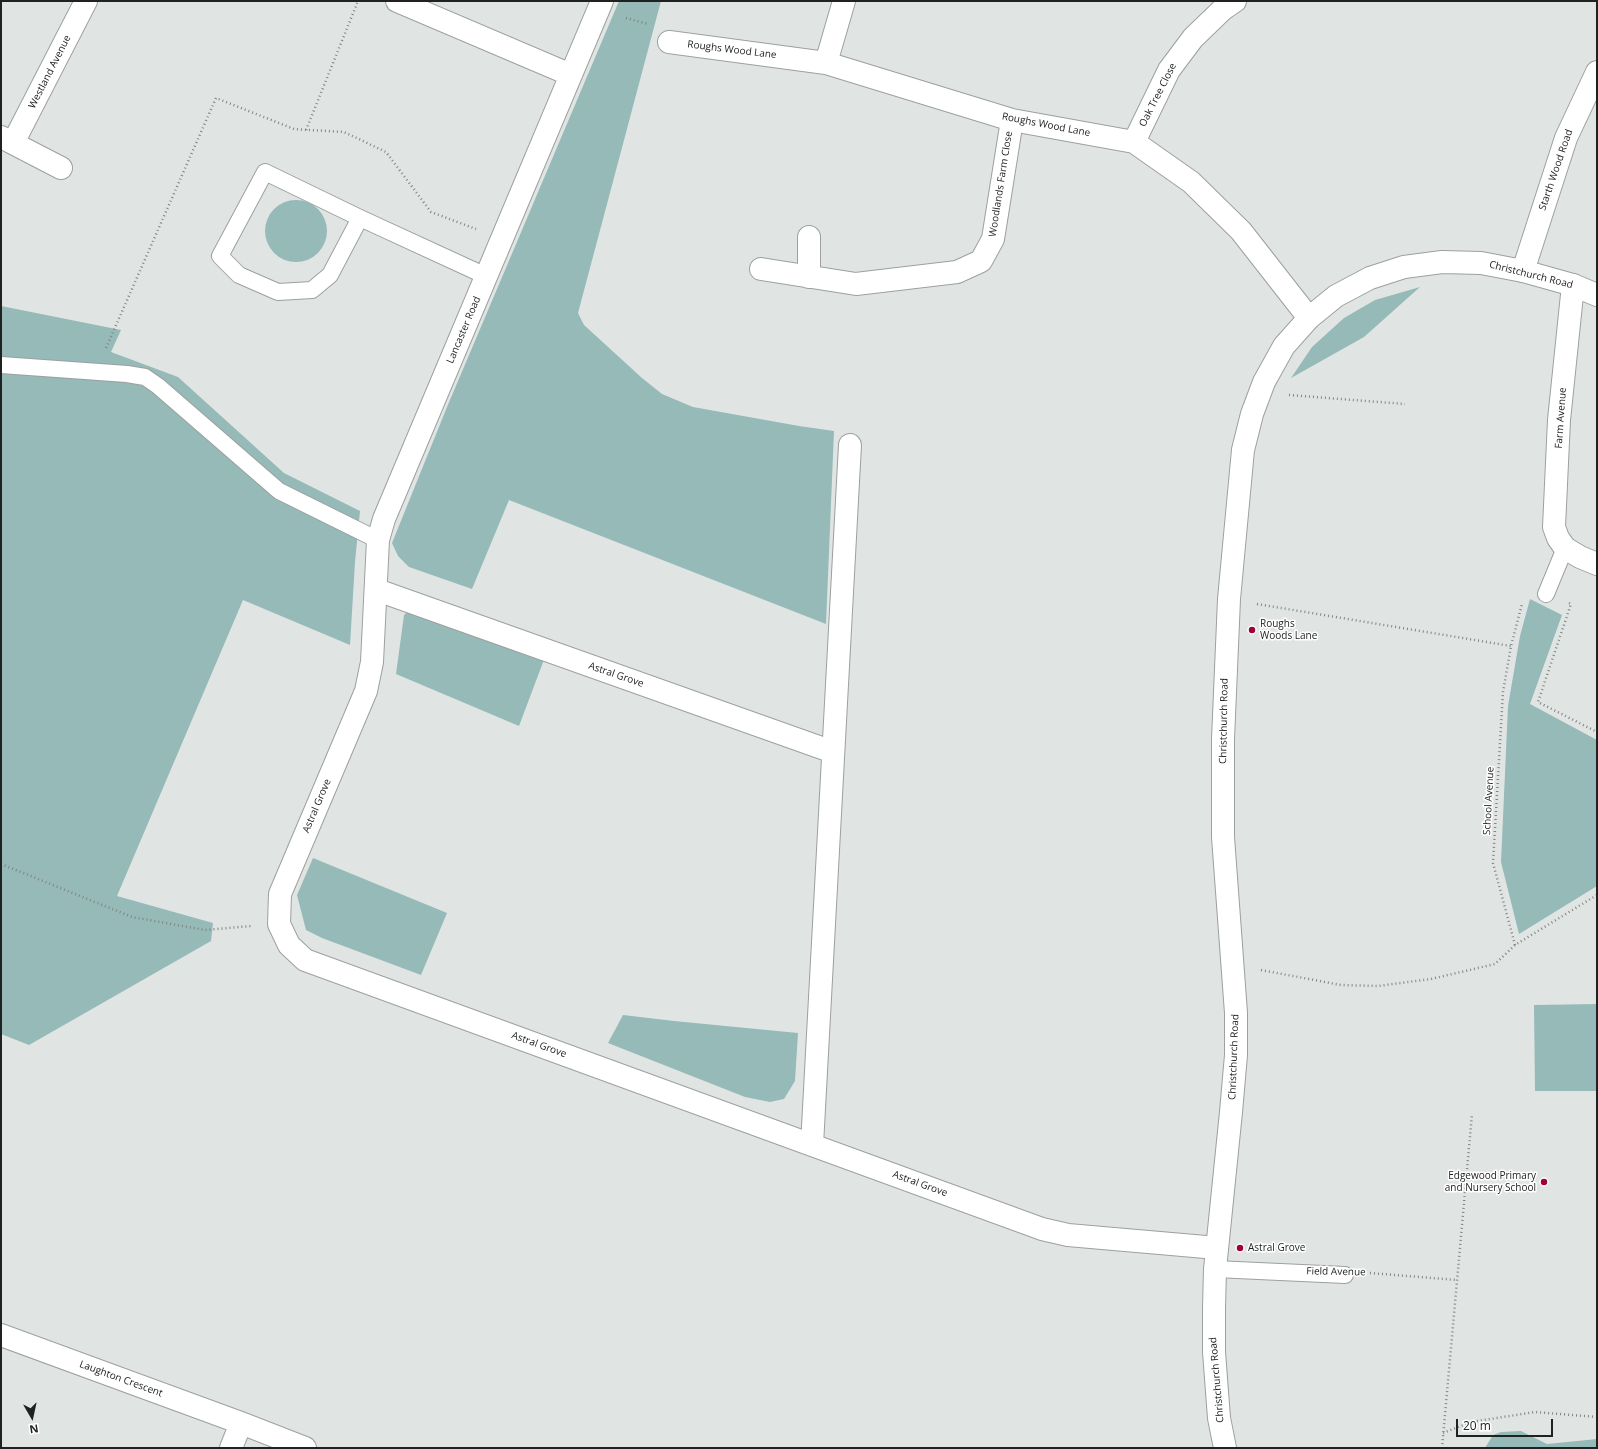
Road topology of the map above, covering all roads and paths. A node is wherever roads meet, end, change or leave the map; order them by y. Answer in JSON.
{"nodes":[{"id":1,"x":86,"y":1,"type":"edge"},
{"id":2,"x":358,"y":1,"type":"edge"},
{"id":3,"x":397,"y":1,"type":"edge"},
{"id":4,"x":844,"y":1,"type":"edge"},
{"id":5,"x":1235,"y":1,"type":"edge"},
{"id":6,"x":600,"y":6,"type":"edge"},
{"id":7,"x":669,"y":42,"type":"joint"},
{"id":8,"x":826,"y":62,"type":"junction"},
{"id":9,"x":1597,"y":72,"type":"edge"},
{"id":10,"x":571,"y":75,"type":"junction"},
{"id":11,"x":1012,"y":120,"type":"junction"},
{"id":12,"x":306,"y":130,"type":"dead end"},
{"id":13,"x":7,"y":140,"type":"edge"},
{"id":14,"x":1134,"y":142,"type":"junction"},
{"id":15,"x":61,"y":168,"type":"dead end"},
{"id":16,"x":360,"y":218,"type":"junction"},
{"id":17,"x":809,"y":238,"type":"dead end"},
{"id":18,"x":762,"y":269,"type":"dead end"},
{"id":19,"x":1523,"y":271,"type":"junction"},
{"id":20,"x":486,"y":276,"type":"junction"},
{"id":21,"x":809,"y":277,"type":"junction"},
{"id":22,"x":1573,"y":285,"type":"junction"},
{"id":23,"x":1597,"y":295,"type":"edge"},
{"id":24,"x":1309,"y":318,"type":"junction"},
{"id":25,"x":1,"y":365,"type":"edge"},
{"id":26,"x":1289,"y":395,"type":"dead end"},
{"id":27,"x":1405,"y":404,"type":"dead end"},
{"id":28,"x":850,"y":445,"type":"dead end"},
{"id":29,"x":378,"y":540,"type":"junction"},
{"id":30,"x":1565,"y":548,"type":"junction"},
{"id":31,"x":1597,"y":564,"type":"edge"},
{"id":32,"x":376,"y":590,"type":"junction"},
{"id":33,"x":1546,"y":594,"type":"junction"},
{"id":34,"x":1229,"y":599,"type":"junction"},
{"id":35,"x":1511,"y":646,"type":"junction"},
{"id":36,"x":1597,"y":732,"type":"edge"},
{"id":37,"x":833,"y":752,"type":"junction"},
{"id":38,"x":1,"y":864,"type":"edge"},
{"id":39,"x":1597,"y":895,"type":"edge"},
{"id":40,"x":279,"y":924,"type":"junction"},
{"id":41,"x":1515,"y":945,"type":"junction"},
{"id":42,"x":1231,"y":964,"type":"junction"},
{"id":43,"x":1472,"y":1114,"type":"dead end"},
{"id":44,"x":812,"y":1145,"type":"junction"},
{"id":45,"x":1216,"y":1258,"type":"junction"},
{"id":46,"x":1346,"y":1275,"type":"joint"},
{"id":47,"x":1457,"y":1280,"type":"junction"},
{"id":48,"x":1,"y":1335,"type":"edge"},
{"id":49,"x":1597,"y":1417,"type":"edge"},
{"id":50,"x":241,"y":1423,"type":"junction"},
{"id":51,"x":1443,"y":1433,"type":"junction"},
{"id":52,"x":231,"y":1448,"type":"edge"},
{"id":53,"x":305,"y":1448,"type":"edge"},
{"id":54,"x":1225,"y":1448,"type":"edge"},
{"id":55,"x":1442,"y":1448,"type":"edge"}],
"edges":[{"from":1,"to":13,"type":"street","name":"Westland Avenue"},
{"from":2,"to":12,"type":"path"},
{"from":3,"to":10,"type":"street"},
{"from":4,"to":8,"type":"street"},
{"from":5,"to":14,"type":"street","name":"Oak Tree Close"},
{"from":6,"to":7,"type":"path"},
{"from":6,"to":10,"type":"street","name":"Lancaster Road"},
{"from":7,"to":8,"type":"street","name":"Roughs Wood Lane"},
{"from":8,"to":11,"type":"street","name":"Roughs Wood Lane"},
{"from":9,"to":19,"type":"street","name":"Starth Wood Road"},
{"from":10,"to":20,"type":"street","name":"Lancaster Road"},
{"from":11,"to":14,"type":"street","name":"Roughs Wood Lane"},
{"from":11,"to":21,"type":"street","name":"Woodlands Farm Close"},
{"from":13,"to":15,"type":"street"},
{"from":14,"to":24,"type":"street","name":"Roughs Wood Lane"},
{"from":16,"to":16,"type":"lane"},
{"from":16,"to":20,"type":"lane"},
{"from":17,"to":21,"type":"street"},
{"from":18,"to":21,"type":"street","name":"Woodlands Farm Close"},
{"from":19,"to":22,"type":"street","name":"Christchurch Road"},
{"from":19,"to":24,"type":"street","name":"Christchurch Road"},
{"from":20,"to":29,"type":"street","name":"Lancaster Road"},
{"from":22,"to":23,"type":"street","name":"Christchurch Road"},
{"from":22,"to":30,"type":"street","name":"Farm Avenue"},
{"from":24,"to":34,"type":"street","name":"Christchurch Road"},
{"from":25,"to":29,"type":"lane"},
{"from":26,"to":27,"type":"path"},
{"from":28,"to":37,"type":"street"},
{"from":29,"to":32,"type":"street","name":"Lancaster Road"},
{"from":30,"to":31,"type":"street"},
{"from":30,"to":33,"type":"lane"},
{"from":32,"to":37,"type":"street","name":"Astral Grove"},
{"from":32,"to":40,"type":"street","name":"Astral Grove"},
{"from":33,"to":35,"type":"path","name":"School Avenue"},
{"from":33,"to":36,"type":"path"},
{"from":34,"to":35,"type":"path"},
{"from":34,"to":42,"type":"street","name":"Christchurch Road"},
{"from":35,"to":41,"type":"path","name":"School Avenue"},
{"from":37,"to":44,"type":"street"},
{"from":38,"to":40,"type":"path"},
{"from":39,"to":41,"type":"path"},
{"from":40,"to":44,"type":"street","name":"Astral Grove"},
{"from":41,"to":42,"type":"path"},
{"from":42,"to":45,"type":"street","name":"Christchurch Road"},
{"from":43,"to":47,"type":"path"},
{"from":44,"to":45,"type":"street","name":"Astral Grove"},
{"from":45,"to":46,"type":"lane","name":"Field Avenue"},
{"from":45,"to":54,"type":"street","name":"Christchurch Road"},
{"from":46,"to":47,"type":"path","name":"Field Avenue"},
{"from":47,"to":51,"type":"path"},
{"from":48,"to":50,"type":"street","name":"Laughton Crescent"},
{"from":49,"to":51,"type":"path"},
{"from":50,"to":52,"type":"street"},
{"from":50,"to":53,"type":"street","name":"Laughton Crescent"},
{"from":51,"to":55,"type":"path"}]}
